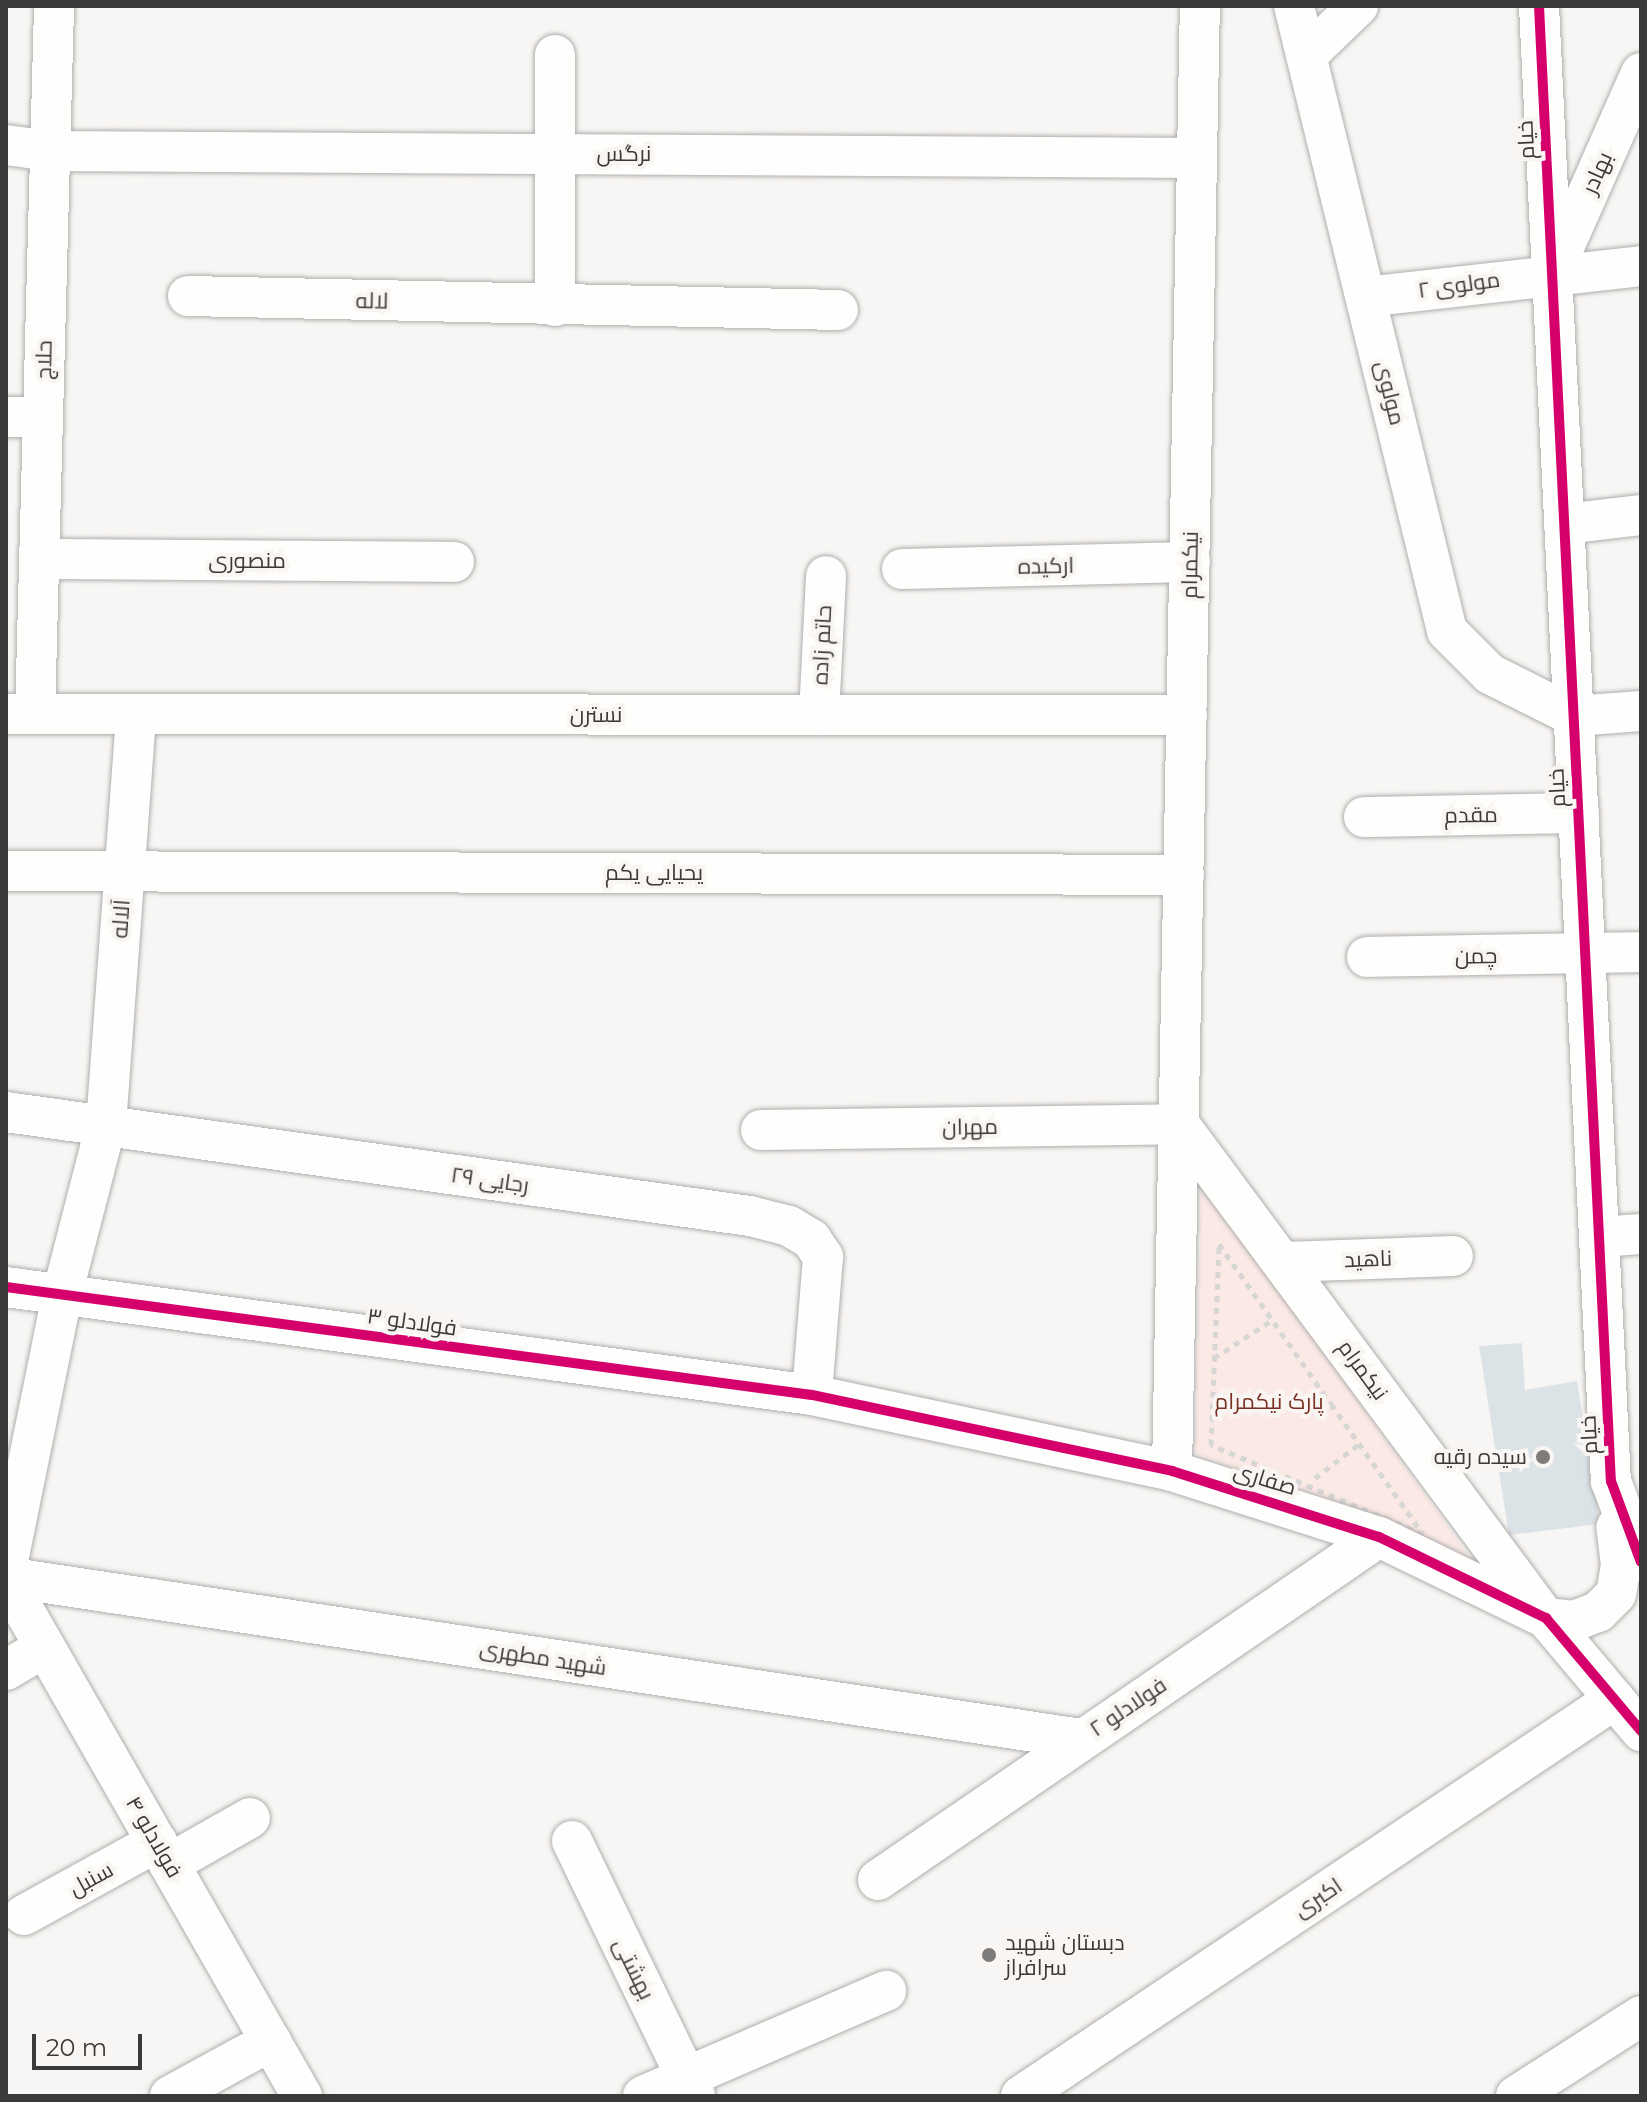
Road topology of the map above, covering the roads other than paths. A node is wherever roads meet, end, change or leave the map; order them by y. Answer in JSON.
{"nodes":[{"id":1,"x":54,"y":6,"type":"edge"},
{"id":2,"x":1200,"y":6,"type":"edge"},
{"id":3,"x":1294,"y":6,"type":"edge"},
{"id":4,"x":1358,"y":6,"type":"edge"},
{"id":5,"x":1539,"y":6,"type":"edge"},
{"id":6,"x":1309,"y":53,"type":"junction"},
{"id":7,"x":555,"y":55,"type":"dead end"},
{"id":8,"x":1641,"y":73,"type":"edge"},
{"id":9,"x":6,"y":145,"type":"edge"},
{"id":10,"x":50,"y":151,"type":"junction"},
{"id":11,"x":552,"y":154,"type":"junction"},
{"id":12,"x":1197,"y":158,"type":"junction"},
{"id":13,"x":1641,"y":266,"type":"edge"},
{"id":14,"x":1552,"y":272,"type":"junction"},
{"id":15,"x":188,"y":296,"type":"dead end"},
{"id":16,"x":1366,"y":297,"type":"junction"},
{"id":17,"x":555,"y":306,"type":"junction"},
{"id":18,"x":838,"y":310,"type":"dead end"},
{"id":19,"x":24,"y":417,"type":"edge"},
{"id":20,"x":1641,"y":515,"type":"edge"},
{"id":21,"x":1564,"y":524,"type":"junction"},
{"id":22,"x":39,"y":559,"type":"junction"},
{"id":23,"x":454,"y":562,"type":"dead end"},
{"id":24,"x":1190,"y":562,"type":"junction"},
{"id":25,"x":902,"y":569,"type":"dead end"},
{"id":26,"x":826,"y":576,"type":"dead end"},
{"id":27,"x":1641,"y":711,"type":"edge"},
{"id":28,"x":20,"y":714,"type":"edge"},
{"id":29,"x":136,"y":714,"type":"junction"},
{"id":30,"x":819,"y":715,"type":"junction"},
{"id":31,"x":1187,"y":715,"type":"junction"},
{"id":32,"x":1574,"y":716,"type":"junction"},
{"id":33,"x":1579,"y":813,"type":"junction"},
{"id":34,"x":1364,"y":817,"type":"dead end"},
{"id":35,"x":6,"y":871,"type":"edge"},
{"id":36,"x":124,"y":872,"type":"junction"},
{"id":37,"x":1184,"y":875,"type":"junction"},
{"id":38,"x":1641,"y":952,"type":"edge"},
{"id":39,"x":1586,"y":955,"type":"junction"},
{"id":40,"x":1367,"y":957,"type":"dead end"},
{"id":41,"x":6,"y":1112,"type":"edge"},
{"id":42,"x":1179,"y":1124,"type":"junction"},
{"id":43,"x":106,"y":1125,"type":"junction"},
{"id":44,"x":761,"y":1130,"type":"dead end"},
{"id":45,"x":1641,"y":1234,"type":"edge"},
{"id":46,"x":1599,"y":1237,"type":"junction"},
{"id":47,"x":1453,"y":1256,"type":"dead end"},
{"id":48,"x":1284,"y":1262,"type":"junction"},
{"id":49,"x":6,"y":1287,"type":"edge"},
{"id":50,"x":62,"y":1295,"type":"junction"},
{"id":51,"x":812,"y":1395,"type":"junction"},
{"id":52,"x":1172,"y":1471,"type":"junction"},
{"id":53,"x":1611,"y":1481,"type":"junction"},
{"id":54,"x":1379,"y":1537,"type":"junction"},
{"id":55,"x":1641,"y":1562,"type":"edge"},
{"id":56,"x":6,"y":1576,"type":"edge"},
{"id":57,"x":1546,"y":1618,"type":"junction"},
{"id":58,"x":45,"y":1647,"type":"junction"},
{"id":59,"x":6,"y":1670,"type":"edge"},
{"id":60,"x":1615,"y":1699,"type":"junction"},
{"id":61,"x":1641,"y":1731,"type":"edge"},
{"id":62,"x":1081,"y":1739,"type":"junction"},
{"id":63,"x":250,"y":1818,"type":"dead end"},
{"id":64,"x":572,"y":1841,"type":"dead end"},
{"id":65,"x":163,"y":1853,"type":"junction"},
{"id":66,"x":878,"y":1880,"type":"dead end"},
{"id":67,"x":24,"y":1915,"type":"dead end"},
{"id":68,"x":886,"y":1991,"type":"dead end"},
{"id":69,"x":1641,"y":2016,"type":"edge"},
{"id":70,"x":271,"y":2041,"type":"junction"},
{"id":71,"x":691,"y":2087,"type":"edge"},
{"id":72,"x":170,"y":2096,"type":"edge"},
{"id":73,"x":302,"y":2096,"type":"edge"},
{"id":74,"x":643,"y":2096,"type":"edge"},
{"id":75,"x":1021,"y":2096,"type":"edge"},
{"id":76,"x":1516,"y":2096,"type":"edge"}],
"edges":[{"from":1,"to":10,"type":"street","name":"حلاج"},
{"from":2,"to":12,"type":"street","name":"نیکمرام"},
{"from":3,"to":6,"type":"street","name":"مولوی"},
{"from":4,"to":6,"type":"street"},
{"from":5,"to":14,"type":"street","name":"خیام"},
{"from":6,"to":16,"type":"street","name":"مولوی"},
{"from":7,"to":11,"type":"street"},
{"from":8,"to":14,"type":"street","name":"بهادر"},
{"from":9,"to":10,"type":"street","name":"نرگس"},
{"from":10,"to":11,"type":"street","name":"نرگس"},
{"from":10,"to":19,"type":"street","name":"حلاج"},
{"from":11,"to":12,"type":"street","name":"نرگس"},
{"from":11,"to":17,"type":"street"},
{"from":12,"to":24,"type":"street","name":"نیکمرام"},
{"from":13,"to":14,"type":"street","name":"مولوی ۲"},
{"from":14,"to":16,"type":"street","name":"مولوی ۲"},
{"from":14,"to":21,"type":"street","name":"خیام"},
{"from":15,"to":17,"type":"street","name":"لاله"},
{"from":16,"to":32,"type":"street","name":"مولوی"},
{"from":17,"to":18,"type":"street","name":"لاله"},
{"from":19,"to":22,"type":"street","name":"حلاج"},
{"from":20,"to":21,"type":"street"},
{"from":21,"to":32,"type":"street","name":"خیام"},
{"from":22,"to":23,"type":"street","name":"منصوری"},
{"from":22,"to":28,"type":"street","name":"حلاج"},
{"from":24,"to":25,"type":"street","name":"ارکیده"},
{"from":24,"to":31,"type":"street","name":"نیکمرام"},
{"from":26,"to":30,"type":"street","name":"حاتم زاده"},
{"from":27,"to":32,"type":"street"},
{"from":28,"to":29,"type":"street","name":"نسترن"},
{"from":29,"to":30,"type":"street","name":"نسترن"},
{"from":29,"to":36,"type":"street","name":"آلاله"},
{"from":30,"to":31,"type":"street","name":"نسترن"},
{"from":31,"to":37,"type":"street","name":"نیکمرام"},
{"from":32,"to":33,"type":"street","name":"خیام"},
{"from":33,"to":34,"type":"street","name":"مقدم"},
{"from":33,"to":39,"type":"street","name":"خیام"},
{"from":35,"to":36,"type":"street","name":"یحیایی یکم"},
{"from":36,"to":37,"type":"street","name":"یحیایی یکم"},
{"from":36,"to":43,"type":"street","name":"آلاله"},
{"from":37,"to":42,"type":"street","name":"نیکمرام"},
{"from":38,"to":39,"type":"street","name":"چمن"},
{"from":39,"to":40,"type":"street","name":"چمن"},
{"from":39,"to":46,"type":"street","name":"خیام"},
{"from":41,"to":43,"type":"street","name":"رجایی ۲۹"},
{"from":42,"to":44,"type":"street","name":"مهران"},
{"from":42,"to":48,"type":"street","name":"نیکمرام"},
{"from":42,"to":52,"type":"street","name":"نیکمرام"},
{"from":43,"to":50,"type":"street","name":"آلاله"},
{"from":43,"to":51,"type":"street","name":"رجایی ۲۹"},
{"from":45,"to":46,"type":"street"},
{"from":46,"to":53,"type":"street","name":"خیام"},
{"from":47,"to":48,"type":"street","name":"ناهید"},
{"from":48,"to":57,"type":"street","name":"نیکمرام"},
{"from":49,"to":50,"type":"street","name":"فولادلو ۳"},
{"from":50,"to":51,"type":"street","name":"فولادلو ۳"},
{"from":50,"to":56,"type":"street","name":"آلاله"},
{"from":51,"to":52,"type":"street","name":"صفاری"},
{"from":52,"to":54,"type":"street","name":"صفاری"},
{"from":53,"to":55,"type":"street","name":"خیام"},
{"from":53,"to":57,"type":"street"},
{"from":54,"to":57,"type":"street","name":"صفاری"},
{"from":54,"to":62,"type":"street","name":"فولادلو ۲"},
{"from":56,"to":58,"type":"street","name":"فولادلو ۴"},
{"from":56,"to":62,"type":"street","name":"شهید مطهری"},
{"from":57,"to":60,"type":"street","name":"صفاری"},
{"from":58,"to":59,"type":"street"},
{"from":58,"to":65,"type":"street","name":"فولادلو ۴"},
{"from":60,"to":61,"type":"street","name":"صفاری"},
{"from":60,"to":75,"type":"street","name":"اکبری"},
{"from":62,"to":66,"type":"street","name":"فولادلو ۲"},
{"from":63,"to":65,"type":"street","name":"سنبل"},
{"from":64,"to":71,"type":"street","name":"بهشتی"},
{"from":65,"to":67,"type":"street","name":"سنبل"},
{"from":65,"to":70,"type":"street","name":"فولادلو ۴"},
{"from":68,"to":71,"type":"street"},
{"from":69,"to":76,"type":"street"},
{"from":70,"to":72,"type":"street"},
{"from":70,"to":73,"type":"street","name":"فولادلو ۴"},
{"from":71,"to":74,"type":"street"}]}
